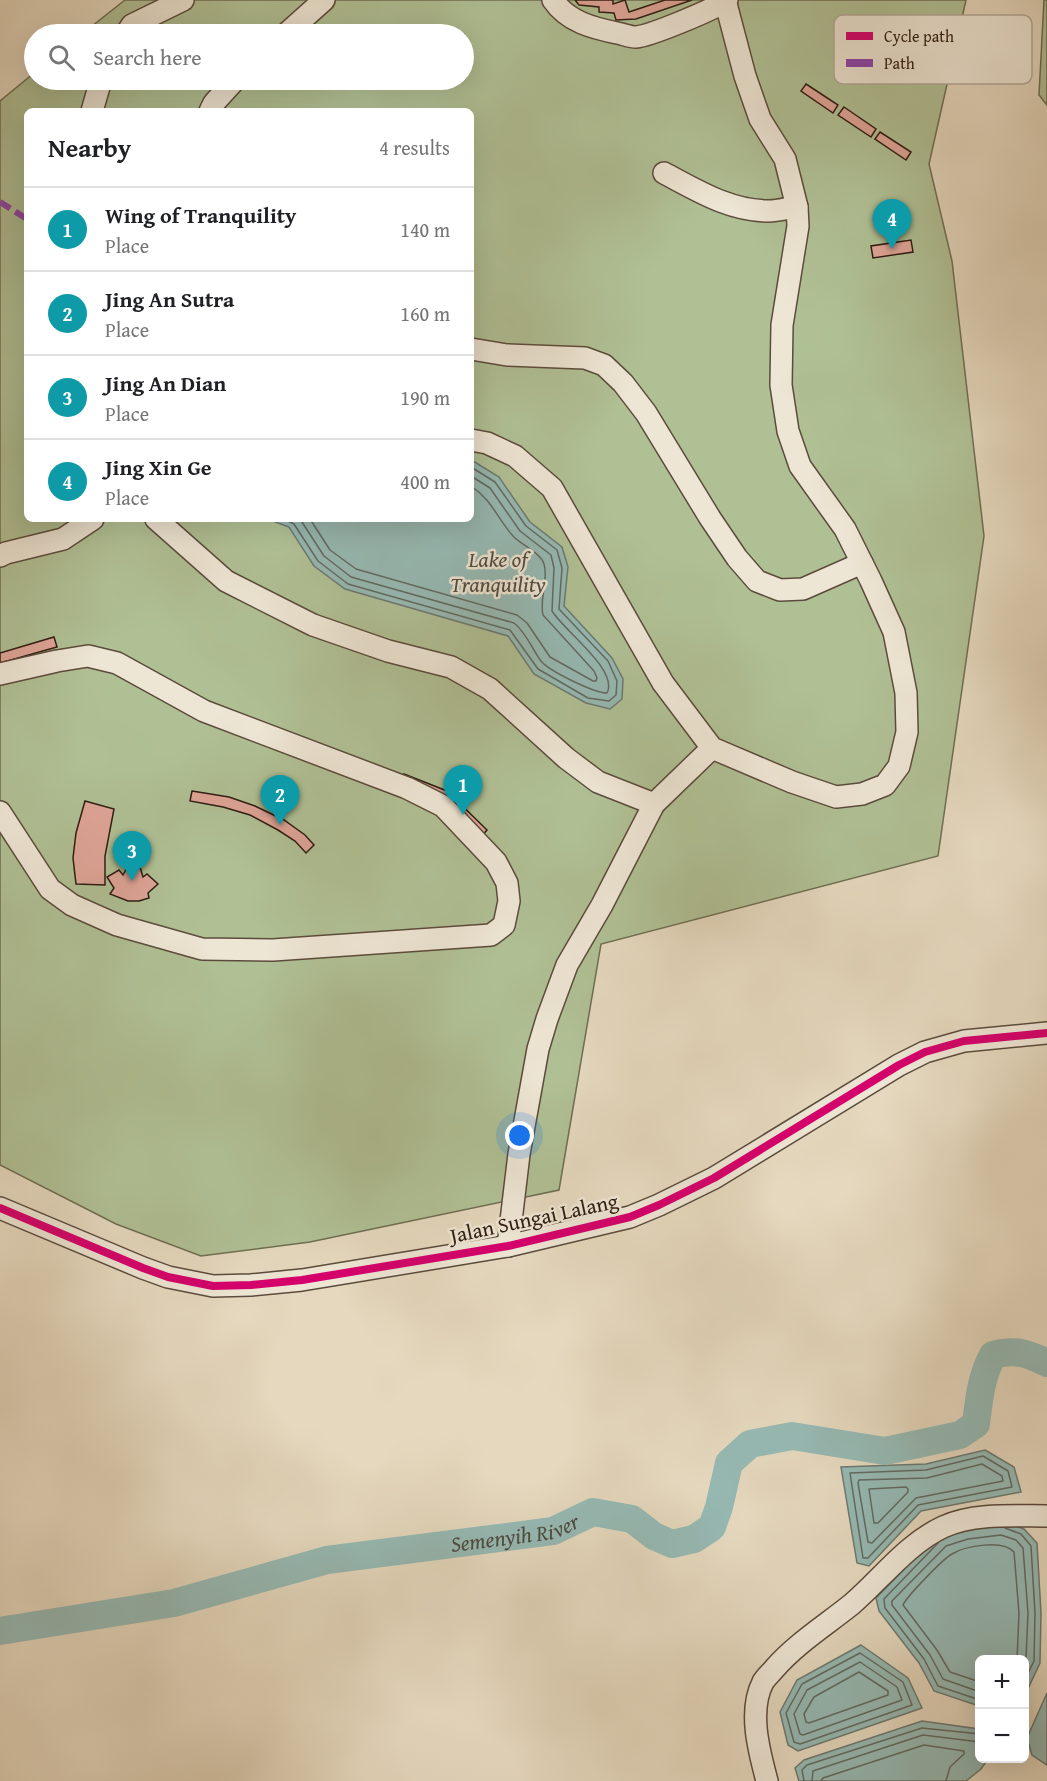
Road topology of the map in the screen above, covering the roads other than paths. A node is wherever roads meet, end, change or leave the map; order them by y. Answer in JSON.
{"nodes":[{"id":1,"x":183,"y":0,"type":"edge"},
{"id":2,"x":324,"y":0,"type":"edge"},
{"id":3,"x":553,"y":0,"type":"edge"},
{"id":4,"x":726,"y":1,"type":"edge"},
{"id":5,"x":134,"y":24,"type":"edge"},
{"id":6,"x":297,"y":24,"type":"edge"},
{"id":7,"x":98,"y":90,"type":"edge"},
{"id":8,"x":226,"y":90,"type":"edge"},
{"id":9,"x":93,"y":108,"type":"edge"},
{"id":10,"x":212,"y":108,"type":"edge"},
{"id":11,"x":664,"y":173,"type":"dead end"},
{"id":12,"x":797,"y":207,"type":"junction"},
{"id":13,"x":474,"y":350,"type":"edge"},
{"id":14,"x":474,"y":441,"type":"edge"},
{"id":15,"x":88,"y":522,"type":"edge"},
{"id":16,"x":159,"y":522,"type":"edge"},
{"id":17,"x":0,"y":556,"type":"edge"},
{"id":18,"x":862,"y":563,"type":"junction"},
{"id":19,"x":0,"y":674,"type":"edge"},
{"id":20,"x":712,"y":748,"type":"junction"},
{"id":21,"x":654,"y":804,"type":"junction"},
{"id":22,"x":0,"y":812,"type":"edge"},
{"id":23,"x":1047,"y":1033,"type":"edge"},
{"id":24,"x":0,"y":1208,"type":"edge"},
{"id":25,"x":508,"y":1246,"type":"junction"},
{"id":26,"x":1047,"y":1516,"type":"edge"},
{"id":27,"x":767,"y":1781,"type":"edge"}],
"edges":[{"from":1,"to":5,"type":"street"},
{"from":2,"to":6,"type":"street"},
{"from":3,"to":4,"type":"street"},
{"from":4,"to":12,"type":"street"},
{"from":7,"to":9,"type":"street"},
{"from":8,"to":10,"type":"street"},
{"from":11,"to":12,"type":"street"},
{"from":12,"to":18,"type":"street"},
{"from":13,"to":18,"type":"street"},
{"from":14,"to":20,"type":"street"},
{"from":15,"to":17,"type":"street"},
{"from":16,"to":21,"type":"street"},
{"from":18,"to":20,"type":"street"},
{"from":19,"to":22,"type":"street"},
{"from":20,"to":21,"type":"street"},
{"from":21,"to":25,"type":"street"},
{"from":23,"to":25,"type":"street","name":"Jalan Sungai Lalang"},
{"from":24,"to":25,"type":"street","name":"Jalan Sungai Lalang"},
{"from":26,"to":27,"type":"street"}]}
